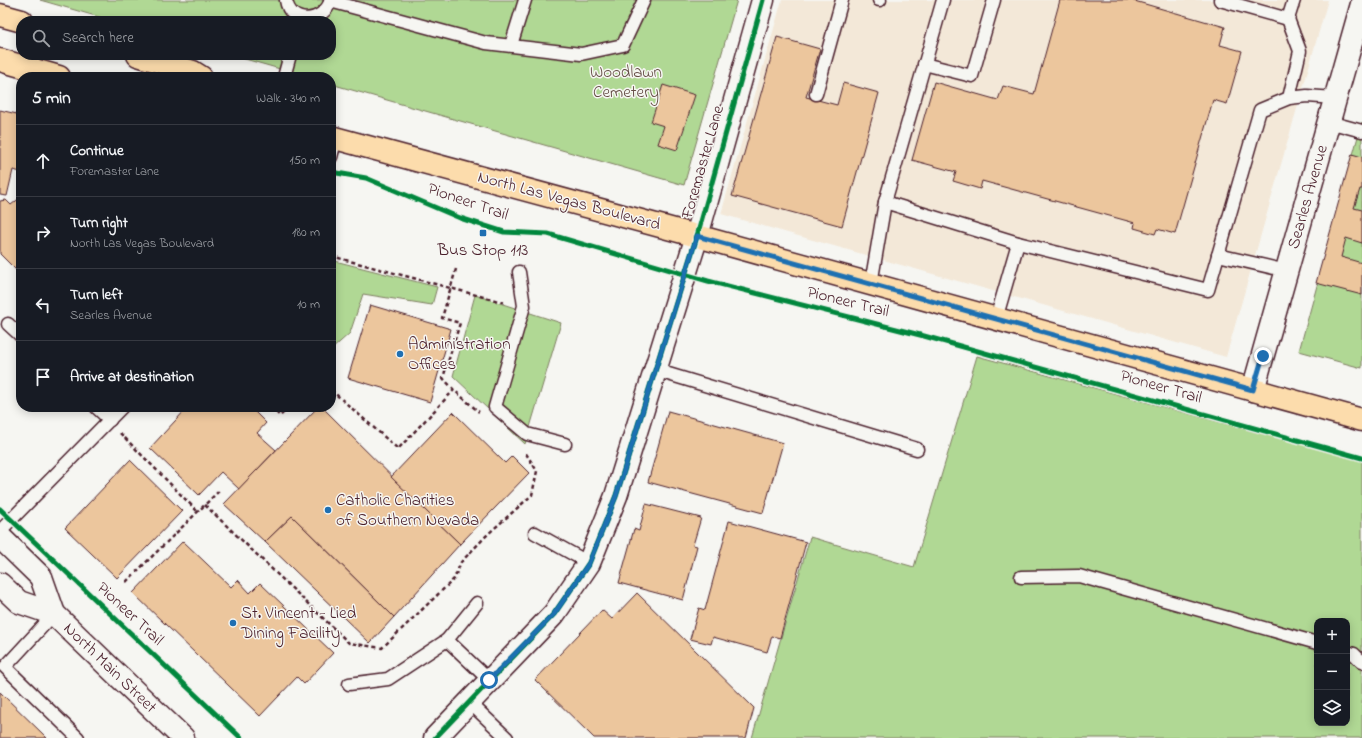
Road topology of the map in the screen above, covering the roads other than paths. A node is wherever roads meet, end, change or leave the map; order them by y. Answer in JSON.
{"nodes":[{"id":1,"x":286,"y":0,"type":"edge"},
{"id":2,"x":525,"y":0,"type":"edge"},
{"id":3,"x":644,"y":0,"type":"edge"},
{"id":4,"x":764,"y":0,"type":"edge"},
{"id":5,"x":842,"y":0,"type":"edge"},
{"id":6,"x":943,"y":0,"type":"edge"},
{"id":7,"x":994,"y":0,"type":"edge"},
{"id":8,"x":1220,"y":0,"type":"edge"},
{"id":9,"x":1294,"y":0,"type":"edge"},
{"id":10,"x":330,"y":1,"type":"edge"},
{"id":11,"x":1234,"y":2,"type":"edge"},
{"id":12,"x":1362,"y":4,"type":"edge"},
{"id":13,"x":0,"y":15,"type":"edge"},
{"id":14,"x":296,"y":16,"type":"edge"},
{"id":15,"x":320,"y":16,"type":"edge"},
{"id":16,"x":16,"y":19,"type":"edge"},
{"id":17,"x":1288,"y":19,"type":"junction"},
{"id":18,"x":511,"y":45,"type":"junction"},
{"id":19,"x":0,"y":60,"type":"edge"},
{"id":20,"x":154,"y":60,"type":"edge"},
{"id":21,"x":289,"y":60,"type":"edge"},
{"id":22,"x":924,"y":64,"type":"junction"},
{"id":23,"x":42,"y":72,"type":"edge"},
{"id":24,"x":193,"y":72,"type":"edge"},
{"id":25,"x":285,"y":72,"type":"edge"},
{"id":26,"x":816,"y":94,"type":"dead end"},
{"id":27,"x":1289,"y":98,"type":"junction"},
{"id":28,"x":1336,"y":98,"type":"junction"},
{"id":29,"x":1329,"y":122,"type":"junction"},
{"id":30,"x":1362,"y":131,"type":"edge"},
{"id":31,"x":336,"y":145,"type":"edge"},
{"id":32,"x":885,"y":202,"type":"junction"},
{"id":33,"x":697,"y":236,"type":"junction"},
{"id":34,"x":1018,"y":243,"type":"junction"},
{"id":35,"x":1218,"y":255,"type":"junction"},
{"id":36,"x":1287,"y":271,"type":"junction"},
{"id":37,"x":519,"y":272,"type":"dead end"},
{"id":38,"x":871,"y":284,"type":"junction"},
{"id":39,"x":996,"y":319,"type":"junction"},
{"id":40,"x":8,"y":324,"type":"dead end"},
{"id":41,"x":16,"y":331,"type":"edge"},
{"id":42,"x":655,"y":370,"type":"junction"},
{"id":43,"x":1253,"y":390,"type":"junction"},
{"id":44,"x":101,"y":412,"type":"edge"},
{"id":45,"x":117,"y":412,"type":"edge"},
{"id":46,"x":110,"y":420,"type":"junction"},
{"id":47,"x":1362,"y":420,"type":"edge"},
{"id":48,"x":565,"y":444,"type":"dead end"},
{"id":49,"x":918,"y":449,"type":"dead end"},
{"id":50,"x":0,"y":531,"type":"edge"},
{"id":51,"x":535,"y":533,"type":"dead end"},
{"id":52,"x":0,"y":537,"type":"edge"},
{"id":53,"x":589,"y":563,"type":"junction"},
{"id":54,"x":1020,"y":577,"type":"dead end"},
{"id":55,"x":0,"y":584,"type":"edge"},
{"id":56,"x":477,"y":603,"type":"dead end"},
{"id":57,"x":54,"y":614,"type":"junction"},
{"id":58,"x":447,"y":640,"type":"junction"},
{"id":59,"x":1314,"y":642,"type":"edge"},
{"id":60,"x":1350,"y":653,"type":"edge"},
{"id":61,"x":1362,"y":662,"type":"edge"},
{"id":62,"x":3,"y":668,"type":"edge"},
{"id":63,"x":489,"y":680,"type":"junction"},
{"id":64,"x":349,"y":684,"type":"dead end"},
{"id":65,"x":469,"y":702,"type":"junction"},
{"id":66,"x":78,"y":738,"type":"edge"},
{"id":67,"x":183,"y":738,"type":"edge"},
{"id":68,"x":435,"y":738,"type":"edge"},
{"id":69,"x":507,"y":738,"type":"edge"}],
"edges":[{"from":1,"to":14,"type":"lane"},
{"from":2,"to":18,"type":"lane"},
{"from":3,"to":18,"type":"lane"},
{"from":4,"to":33,"type":"street","name":"Foremaster Lane"},
{"from":5,"to":26,"type":"lane"},
{"from":6,"to":22,"type":"lane"},
{"from":7,"to":22,"type":"lane"},
{"from":8,"to":11,"type":"lane"},
{"from":9,"to":17,"type":"lane"},
{"from":10,"to":15,"type":"lane"},
{"from":10,"to":18,"type":"lane"},
{"from":11,"to":17,"type":"lane"},
{"from":12,"to":28,"type":"street","name":"Searles Avenue"},
{"from":13,"to":16,"type":"main road"},
{"from":17,"to":27,"type":"lane"},
{"from":19,"to":23,"type":"main road"},
{"from":20,"to":24,"type":"main road"},
{"from":21,"to":25,"type":"lane"},
{"from":22,"to":32,"type":"lane"},
{"from":27,"to":28,"type":"lane"},
{"from":27,"to":35,"type":"lane"},
{"from":28,"to":29,"type":"street","name":"Searles Avenue"},
{"from":29,"to":30,"type":"lane"},
{"from":29,"to":36,"type":"street","name":"Searles Avenue"},
{"from":31,"to":33,"type":"main road","name":"North Las Vegas Boulevard"},
{"from":32,"to":34,"type":"lane"},
{"from":32,"to":38,"type":"lane"},
{"from":33,"to":38,"type":"main road","name":"North Las Vegas Boulevard"},
{"from":33,"to":42,"type":"street","name":"Foremaster Lane"},
{"from":34,"to":35,"type":"lane"},
{"from":34,"to":39,"type":"lane"},
{"from":35,"to":36,"type":"lane"},
{"from":36,"to":43,"type":"street","name":"Searles Avenue"},
{"from":37,"to":48,"type":"lane"},
{"from":38,"to":39,"type":"main road","name":"North Las Vegas Boulevard"},
{"from":39,"to":43,"type":"main road","name":"North Las Vegas Boulevard"},
{"from":40,"to":41,"type":"lane"},
{"from":42,"to":49,"type":"lane"},
{"from":42,"to":53,"type":"street","name":"Foremaster Lane"},
{"from":43,"to":47,"type":"main road","name":"North Las Vegas Boulevard"},
{"from":44,"to":46,"type":"lane"},
{"from":45,"to":46,"type":"lane"},
{"from":46,"to":50,"type":"lane"},
{"from":51,"to":53,"type":"lane"},
{"from":52,"to":57,"type":"street","name":"North Main Street"},
{"from":53,"to":63,"type":"street","name":"Foremaster Lane"},
{"from":54,"to":59,"type":"lane"},
{"from":55,"to":57,"type":"street","name":"North Main Street"},
{"from":56,"to":58,"type":"lane"},
{"from":57,"to":62,"type":"lane"},
{"from":57,"to":67,"type":"street","name":"North Main Street"},
{"from":58,"to":63,"type":"lane"},
{"from":58,"to":64,"type":"lane"},
{"from":60,"to":61,"type":"lane"},
{"from":62,"to":66,"type":"lane"},
{"from":63,"to":65,"type":"street","name":"Foremaster Lane"},
{"from":65,"to":68,"type":"street","name":"Foremaster Lane"},
{"from":65,"to":69,"type":"lane"}]}
